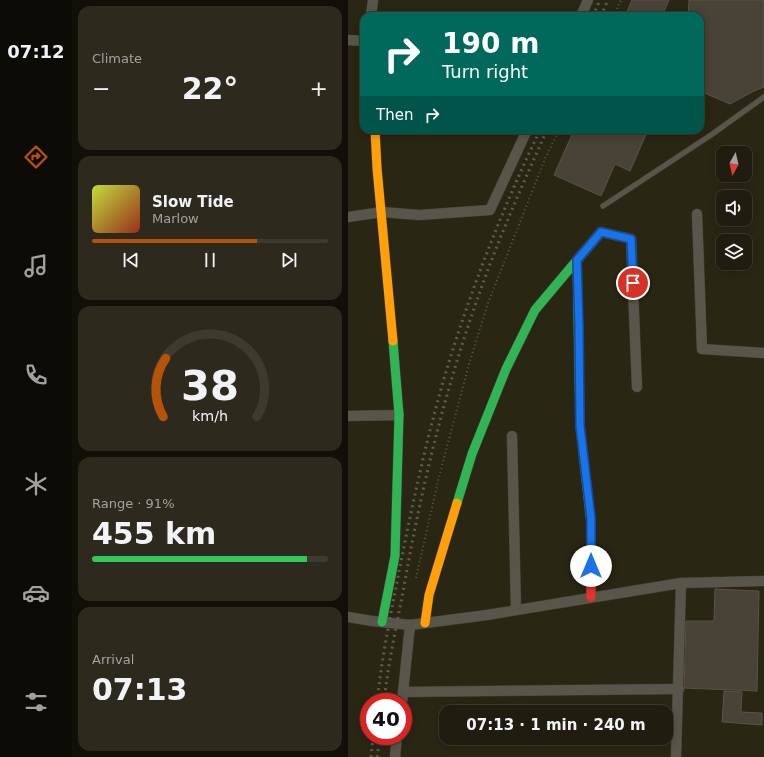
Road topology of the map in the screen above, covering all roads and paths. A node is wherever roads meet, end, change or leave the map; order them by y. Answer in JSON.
{"nodes":[{"id":1,"x":373,"y":0,"type":"edge"},
{"id":2,"x":588,"y":0,"type":"edge"},
{"id":3,"x":621,"y":0,"type":"edge"},
{"id":4,"x":372,"y":12,"type":"edge"},
{"id":5,"x":583,"y":12,"type":"edge"},
{"id":6,"x":615,"y":12,"type":"edge"},
{"id":7,"x":348,"y":40,"type":"edge"},
{"id":8,"x":360,"y":41,"type":"edge"},
{"id":9,"x":764,"y":97,"type":"edge"},
{"id":10,"x":375,"y":134,"type":"edge"},
{"id":11,"x":525,"y":134,"type":"edge"},
{"id":12,"x":557,"y":134,"type":"edge"},
{"id":13,"x":603,"y":206,"type":"dead end"},
{"id":14,"x":382,"y":212,"type":"junction"},
{"id":15,"x":697,"y":214,"type":"dead end"},
{"id":16,"x":348,"y":217,"type":"edge"},
{"id":17,"x":577,"y":260,"type":"junction"},
{"id":18,"x":764,"y":353,"type":"edge"},
{"id":19,"x":637,"y":387,"type":"dead end"},
{"id":20,"x":399,"y":415,"type":"junction"},
{"id":21,"x":348,"y":416,"type":"edge"},
{"id":22,"x":512,"y":436,"type":"dead end"},
{"id":23,"x":416,"y":578,"type":"dead end"},
{"id":24,"x":764,"y":580,"type":"edge"},
{"id":25,"x":681,"y":583,"type":"junction"},
{"id":26,"x":591,"y":597,"type":"junction"},
{"id":27,"x":516,"y":610,"type":"junction"},
{"id":28,"x":348,"y":617,"type":"edge"},
{"id":29,"x":382,"y":622,"type":"junction"},
{"id":30,"x":424,"y":623,"type":"junction"},
{"id":31,"x":410,"y":625,"type":"junction"},
{"id":32,"x":679,"y":689,"type":"junction"},
{"id":33,"x":403,"y":693,"type":"edge"},
{"id":34,"x":412,"y":697,"type":"edge"},
{"id":35,"x":397,"y":745,"type":"edge"},
{"id":36,"x":395,"y":757,"type":"edge"},
{"id":37,"x":676,"y":757,"type":"edge"}],
"edges":[{"from":1,"to":4,"type":"street"},
{"from":2,"to":5,"type":"street"},
{"from":3,"to":6,"type":"path"},
{"from":7,"to":8,"type":"street"},
{"from":9,"to":13,"type":"lane"},
{"from":10,"to":14,"type":"street"},
{"from":11,"to":14,"type":"street"},
{"from":12,"to":23,"type":"path"},
{"from":14,"to":16,"type":"street"},
{"from":14,"to":20,"type":"street"},
{"from":15,"to":18,"type":"street"},
{"from":17,"to":19,"type":"street"},
{"from":17,"to":26,"type":"street"},
{"from":17,"to":30,"type":"street"},
{"from":20,"to":21,"type":"street"},
{"from":20,"to":29,"type":"street"},
{"from":22,"to":27,"type":"street"},
{"from":24,"to":25,"type":"street"},
{"from":25,"to":26,"type":"street"},
{"from":25,"to":32,"type":"street"},
{"from":26,"to":27,"type":"street"},
{"from":27,"to":30,"type":"street"},
{"from":28,"to":29,"type":"street"},
{"from":29,"to":31,"type":"street"},
{"from":30,"to":31,"type":"street"},
{"from":31,"to":33,"type":"street"},
{"from":32,"to":34,"type":"street"},
{"from":32,"to":37,"type":"street"},
{"from":35,"to":36,"type":"street"}]}
